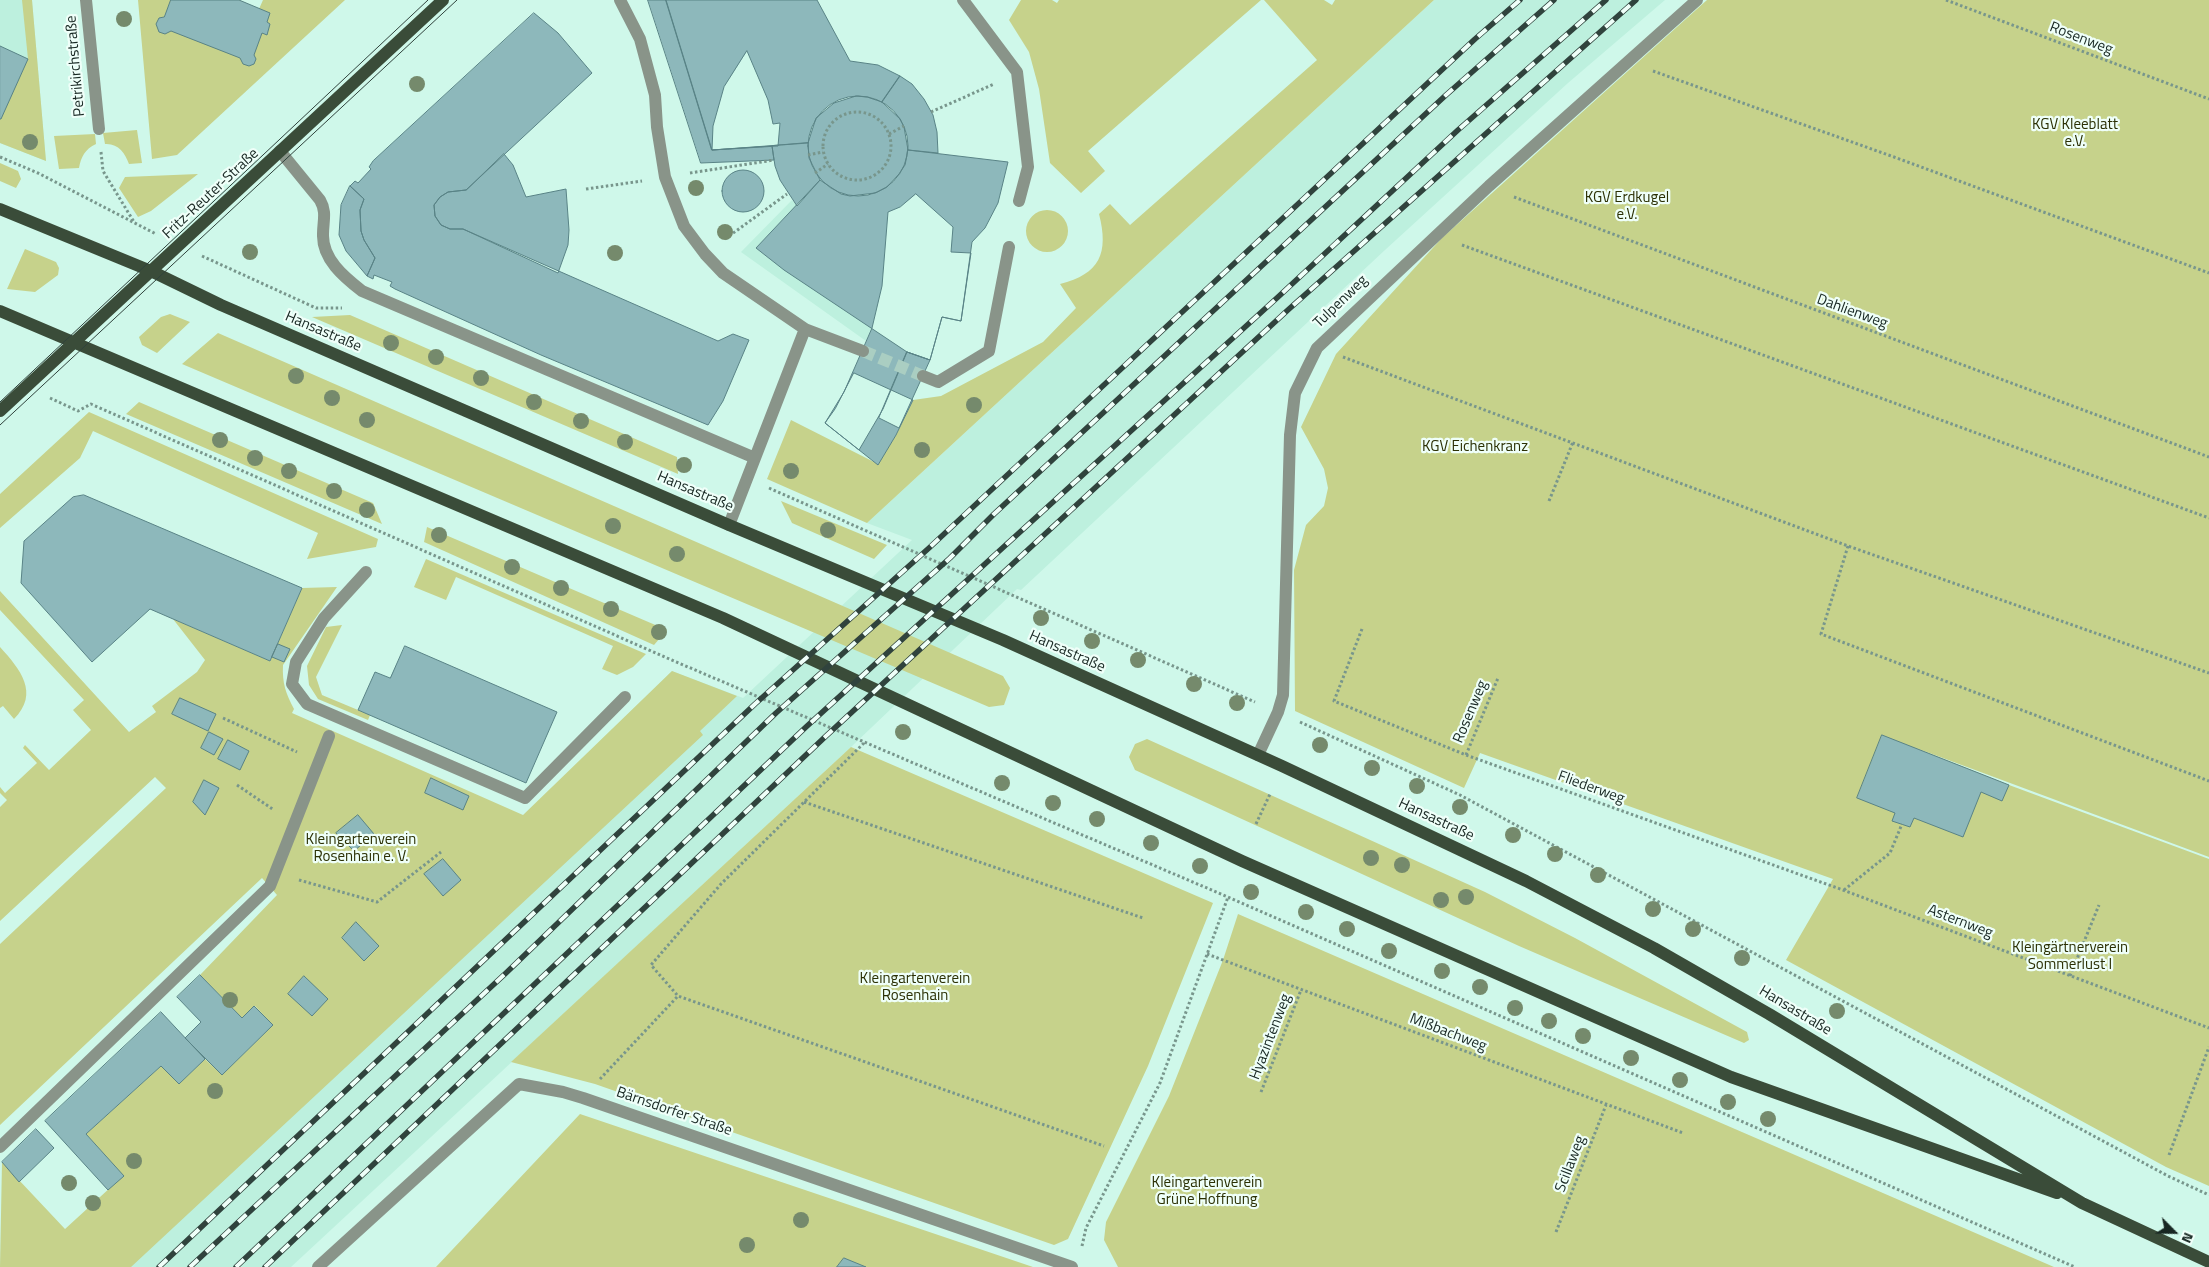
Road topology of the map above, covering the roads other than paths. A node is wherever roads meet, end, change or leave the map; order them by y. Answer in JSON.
{"nodes":[{"id":1,"x":86,"y":0,"type":"edge"},
{"id":2,"x":443,"y":0,"type":"edge"},
{"id":3,"x":620,"y":0,"type":"edge"},
{"id":4,"x":963,"y":0,"type":"edge"},
{"id":5,"x":1697,"y":0,"type":"edge"},
{"id":6,"x":98,"y":129,"type":"dead end"},
{"id":7,"x":280,"y":151,"type":"junction"},
{"id":8,"x":1019,"y":201,"type":"dead end"},
{"id":9,"x":0,"y":209,"type":"edge"},
{"id":10,"x":1010,"y":247,"type":"dead end"},
{"id":11,"x":151,"y":271,"type":"junction"},
{"id":12,"x":0,"y":311,"type":"edge"},
{"id":13,"x":805,"y":329,"type":"junction"},
{"id":14,"x":74,"y":342,"type":"junction"},
{"id":15,"x":863,"y":351,"type":"tunnel mouth"},
{"id":16,"x":923,"y":376,"type":"tunnel mouth"},
{"id":17,"x":0,"y":411,"type":"edge"},
{"id":18,"x":755,"y":458,"type":"junction"},
{"id":19,"x":729,"y":525,"type":"junction"},
{"id":20,"x":366,"y":572,"type":"dead end"},
{"id":21,"x":626,"y":697,"type":"dead end"},
{"id":22,"x":329,"y":736,"type":"dead end"},
{"id":23,"x":1258,"y":755,"type":"junction"},
{"id":24,"x":0,"y":1147,"type":"edge"},
{"id":25,"x":2082,"y":1203,"type":"junction"},
{"id":26,"x":2209,"y":1262,"type":"edge"},
{"id":27,"x":318,"y":1267,"type":"edge"},
{"id":28,"x":1072,"y":1267,"type":"edge"}],
"edges":[{"from":1,"to":6,"type":"street","name":"Petrikirchstraße"},
{"from":2,"to":7,"type":"main road","name":"Fritz-Reuter-Straße"},
{"from":3,"to":13,"type":"street"},
{"from":4,"to":8,"type":"street"},
{"from":5,"to":23,"type":"street","name":"Tulpenweg"},
{"from":7,"to":11,"type":"main road","name":"Fritz-Reuter-Straße"},
{"from":7,"to":18,"type":"street"},
{"from":9,"to":11,"type":"main road","name":"Hansastraße"},
{"from":10,"to":16,"type":"street"},
{"from":11,"to":14,"type":"main road","name":"Fritz-Reuter-Straße"},
{"from":11,"to":19,"type":"main road","name":"Hansastraße"},
{"from":12,"to":14,"type":"main road","name":"Hansastraße"},
{"from":13,"to":15,"type":"street"},
{"from":13,"to":18,"type":"street"},
{"from":14,"to":17,"type":"main road","name":"Fritz-Reuter-Straße"},
{"from":14,"to":25,"type":"main road","name":"Hansastraße"},
{"from":18,"to":19,"type":"street"},
{"from":19,"to":23,"type":"main road","name":"Hansastraße"},
{"from":20,"to":21,"type":"street"},
{"from":22,"to":24,"type":"street"},
{"from":23,"to":25,"type":"main road","name":"Hansastraße"},
{"from":25,"to":26,"type":"main road","name":"Hansastraße"},
{"from":27,"to":28,"type":"street","name":"Bärnsdorfer Straße"}]}
